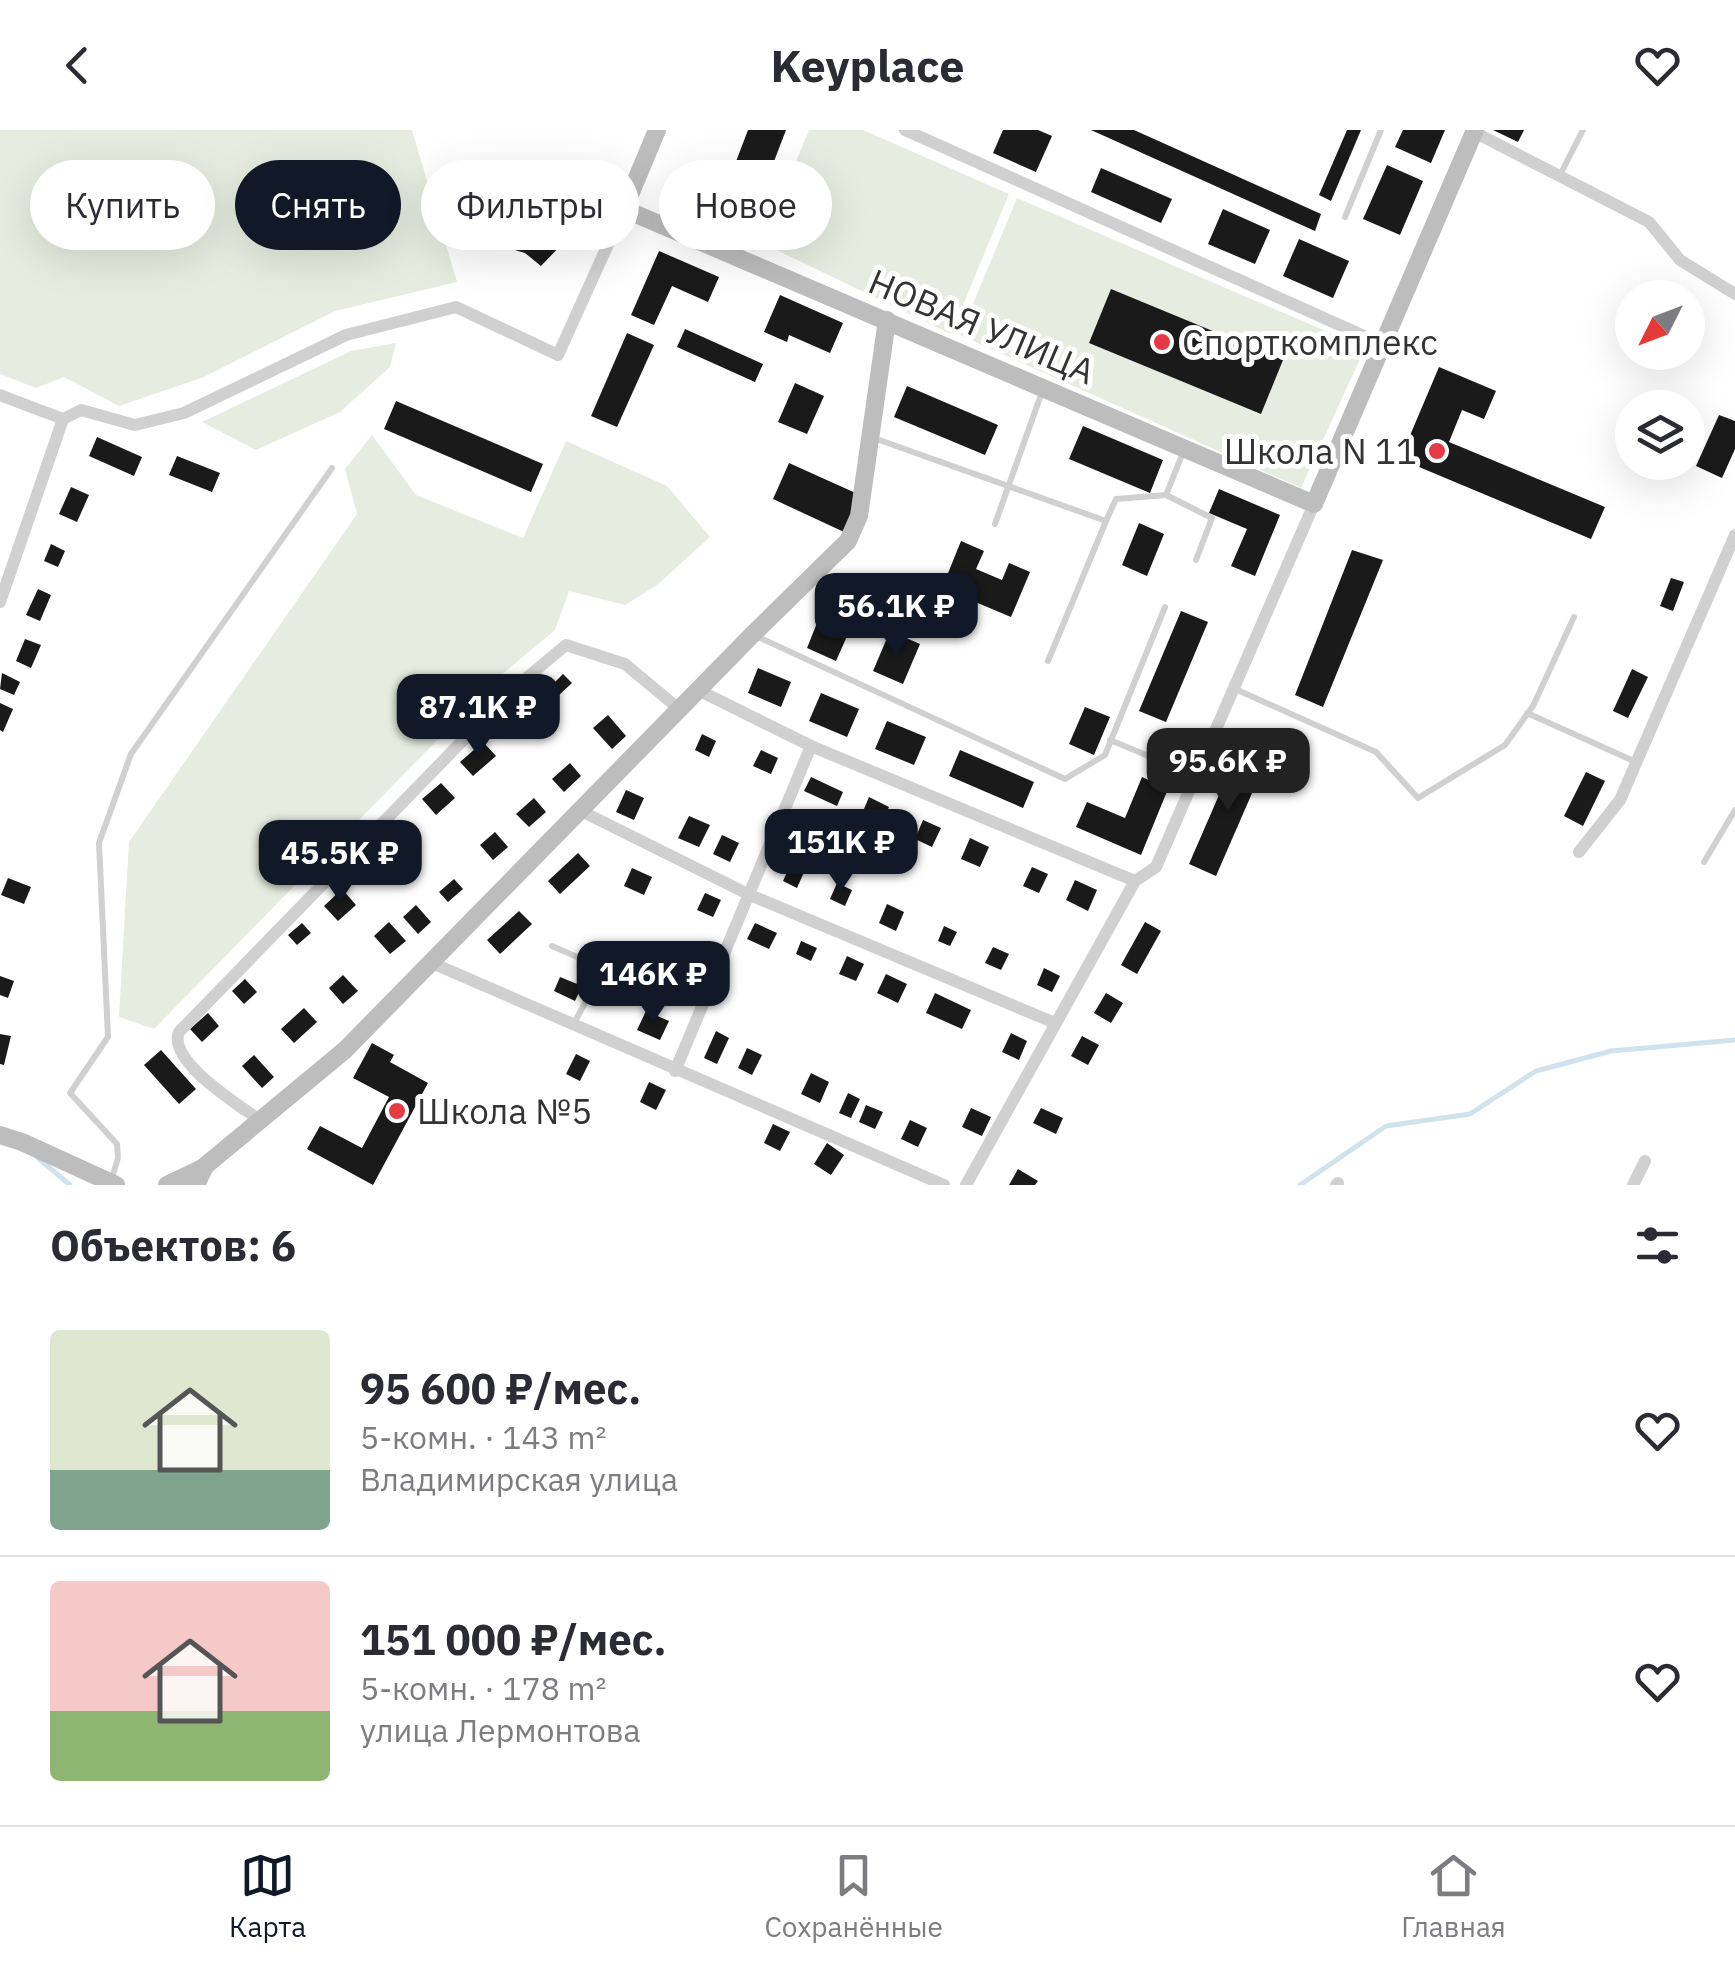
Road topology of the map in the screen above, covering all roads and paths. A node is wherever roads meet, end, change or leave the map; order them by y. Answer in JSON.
{"nodes":[{"id":1,"x":658,"y":130,"type":"edge"},
{"id":2,"x":905,"y":130,"type":"edge"},
{"id":3,"x":1381,"y":130,"type":"edge"},
{"id":4,"x":1583,"y":130,"type":"edge"},
{"id":5,"x":1474,"y":131,"type":"edge"},
{"id":6,"x":639,"y":174,"type":"edge"},
{"id":7,"x":1559,"y":176,"type":"junction"},
{"id":8,"x":639,"y":215,"type":"edge"},
{"id":9,"x":1346,"y":216,"type":"dead end"},
{"id":10,"x":605,"y":250,"type":"edge"},
{"id":11,"x":1735,"y":294,"type":"edge"},
{"id":12,"x":887,"y":320,"type":"junction"},
{"id":13,"x":1382,"y":344,"type":"junction"},
{"id":14,"x":1044,"y":388,"type":"junction"},
{"id":15,"x":0,"y":395,"type":"edge"},
{"id":16,"x":63,"y":419,"type":"junction"},
{"id":17,"x":870,"y":436,"type":"junction"},
{"id":18,"x":1184,"y":449,"type":"junction"},
{"id":19,"x":332,"y":468,"type":"dead end"},
{"id":20,"x":1008,"y":486,"type":"junction"},
{"id":21,"x":1166,"y":495,"type":"junction"},
{"id":22,"x":1314,"y":504,"type":"junction"},
{"id":23,"x":1106,"y":521,"type":"junction"},
{"id":24,"x":995,"y":524,"type":"dead end"},
{"id":25,"x":1735,"y":534,"type":"edge"},
{"id":26,"x":1196,"y":560,"type":"dead end"},
{"id":27,"x":0,"y":602,"type":"edge"},
{"id":28,"x":1165,"y":607,"type":"dead end"},
{"id":29,"x":1574,"y":617,"type":"dead end"},
{"id":30,"x":753,"y":634,"type":"junction"},
{"id":31,"x":1048,"y":661,"type":"dead end"},
{"id":32,"x":1232,"y":688,"type":"junction"},
{"id":33,"x":698,"y":690,"type":"junction"},
{"id":34,"x":679,"y":709,"type":"junction"},
{"id":35,"x":1527,"y":714,"type":"junction"},
{"id":36,"x":1110,"y":740,"type":"junction"},
{"id":37,"x":811,"y":746,"type":"junction"},
{"id":38,"x":1638,"y":762,"type":"junction"},
{"id":39,"x":1194,"y":776,"type":"junction"},
{"id":40,"x":1735,"y":810,"type":"edge"},
{"id":41,"x":580,"y":811,"type":"junction"},
{"id":42,"x":1579,"y":852,"type":"dead end"},
{"id":43,"x":1704,"y":862,"type":"dead end"},
{"id":44,"x":1135,"y":881,"type":"junction"},
{"id":45,"x":750,"y":894,"type":"junction"},
{"id":46,"x":552,"y":946,"type":"dead end"},
{"id":47,"x":432,"y":963,"type":"junction"},
{"id":48,"x":1055,"y":1023,"type":"junction"},
{"id":49,"x":573,"y":1026,"type":"junction"},
{"id":50,"x":675,"y":1071,"type":"junction"},
{"id":51,"x":261,"y":1122,"type":"junction"},
{"id":52,"x":0,"y":1135,"type":"edge"},
{"id":53,"x":1644,"y":1160,"type":"dead end"},
{"id":54,"x":205,"y":1166,"type":"junction"},
{"id":55,"x":117,"y":1184,"type":"edge"},
{"id":56,"x":167,"y":1185,"type":"edge"},
{"id":57,"x":196,"y":1185,"type":"edge"},
{"id":58,"x":944,"y":1185,"type":"edge"},
{"id":59,"x":966,"y":1185,"type":"edge"},
{"id":60,"x":1633,"y":1185,"type":"edge"}],
"edges":[{"from":1,"to":6,"type":"street"},
{"from":2,"to":13,"type":"street"},
{"from":3,"to":9,"type":"lane"},
{"from":4,"to":7,"type":"lane"},
{"from":5,"to":7,"type":"street"},
{"from":5,"to":13,"type":"street"},
{"from":7,"to":11,"type":"street"},
{"from":8,"to":12,"type":"street","name":"НОВАЯ УЛИЦА"},
{"from":10,"to":16,"type":"street"},
{"from":12,"to":14,"type":"street","name":"НОВАЯ УЛИЦА"},
{"from":12,"to":17,"type":"street"},
{"from":13,"to":22,"type":"street"},
{"from":14,"to":18,"type":"street","name":"НОВАЯ УЛИЦА"},
{"from":14,"to":20,"type":"lane"},
{"from":15,"to":16,"type":"street"},
{"from":16,"to":27,"type":"street"},
{"from":17,"to":20,"type":"lane"},
{"from":17,"to":30,"type":"street"},
{"from":18,"to":21,"type":"lane"},
{"from":18,"to":22,"type":"street","name":"НОВАЯ УЛИЦА"},
{"from":19,"to":55,"type":"lane"},
{"from":20,"to":23,"type":"lane"},
{"from":20,"to":24,"type":"lane"},
{"from":21,"to":23,"type":"lane"},
{"from":21,"to":26,"type":"lane"},
{"from":22,"to":32,"type":"street"},
{"from":23,"to":31,"type":"lane"},
{"from":25,"to":38,"type":"street"},
{"from":28,"to":36,"type":"lane"},
{"from":29,"to":35,"type":"lane"},
{"from":30,"to":33,"type":"street"},
{"from":30,"to":36,"type":"lane"},
{"from":32,"to":35,"type":"lane"},
{"from":32,"to":39,"type":"street"},
{"from":33,"to":34,"type":"street"},
{"from":33,"to":37,"type":"street"},
{"from":34,"to":41,"type":"street"},
{"from":34,"to":51,"type":"street"},
{"from":35,"to":38,"type":"lane"},
{"from":36,"to":39,"type":"lane"},
{"from":37,"to":44,"type":"street"},
{"from":37,"to":45,"type":"street"},
{"from":38,"to":42,"type":"street"},
{"from":39,"to":44,"type":"street"},
{"from":40,"to":43,"type":"lane"},
{"from":41,"to":45,"type":"street"},
{"from":41,"to":47,"type":"street"},
{"from":44,"to":48,"type":"street"},
{"from":45,"to":48,"type":"street"},
{"from":45,"to":50,"type":"street"},
{"from":46,"to":49,"type":"lane"},
{"from":47,"to":49,"type":"street"},
{"from":47,"to":51,"type":"street"},
{"from":48,"to":59,"type":"street"},
{"from":49,"to":50,"type":"street"},
{"from":50,"to":58,"type":"street"},
{"from":51,"to":54,"type":"street"},
{"from":52,"to":55,"type":"street"},
{"from":53,"to":60,"type":"street"},
{"from":54,"to":56,"type":"street"},
{"from":54,"to":57,"type":"street"}]}
